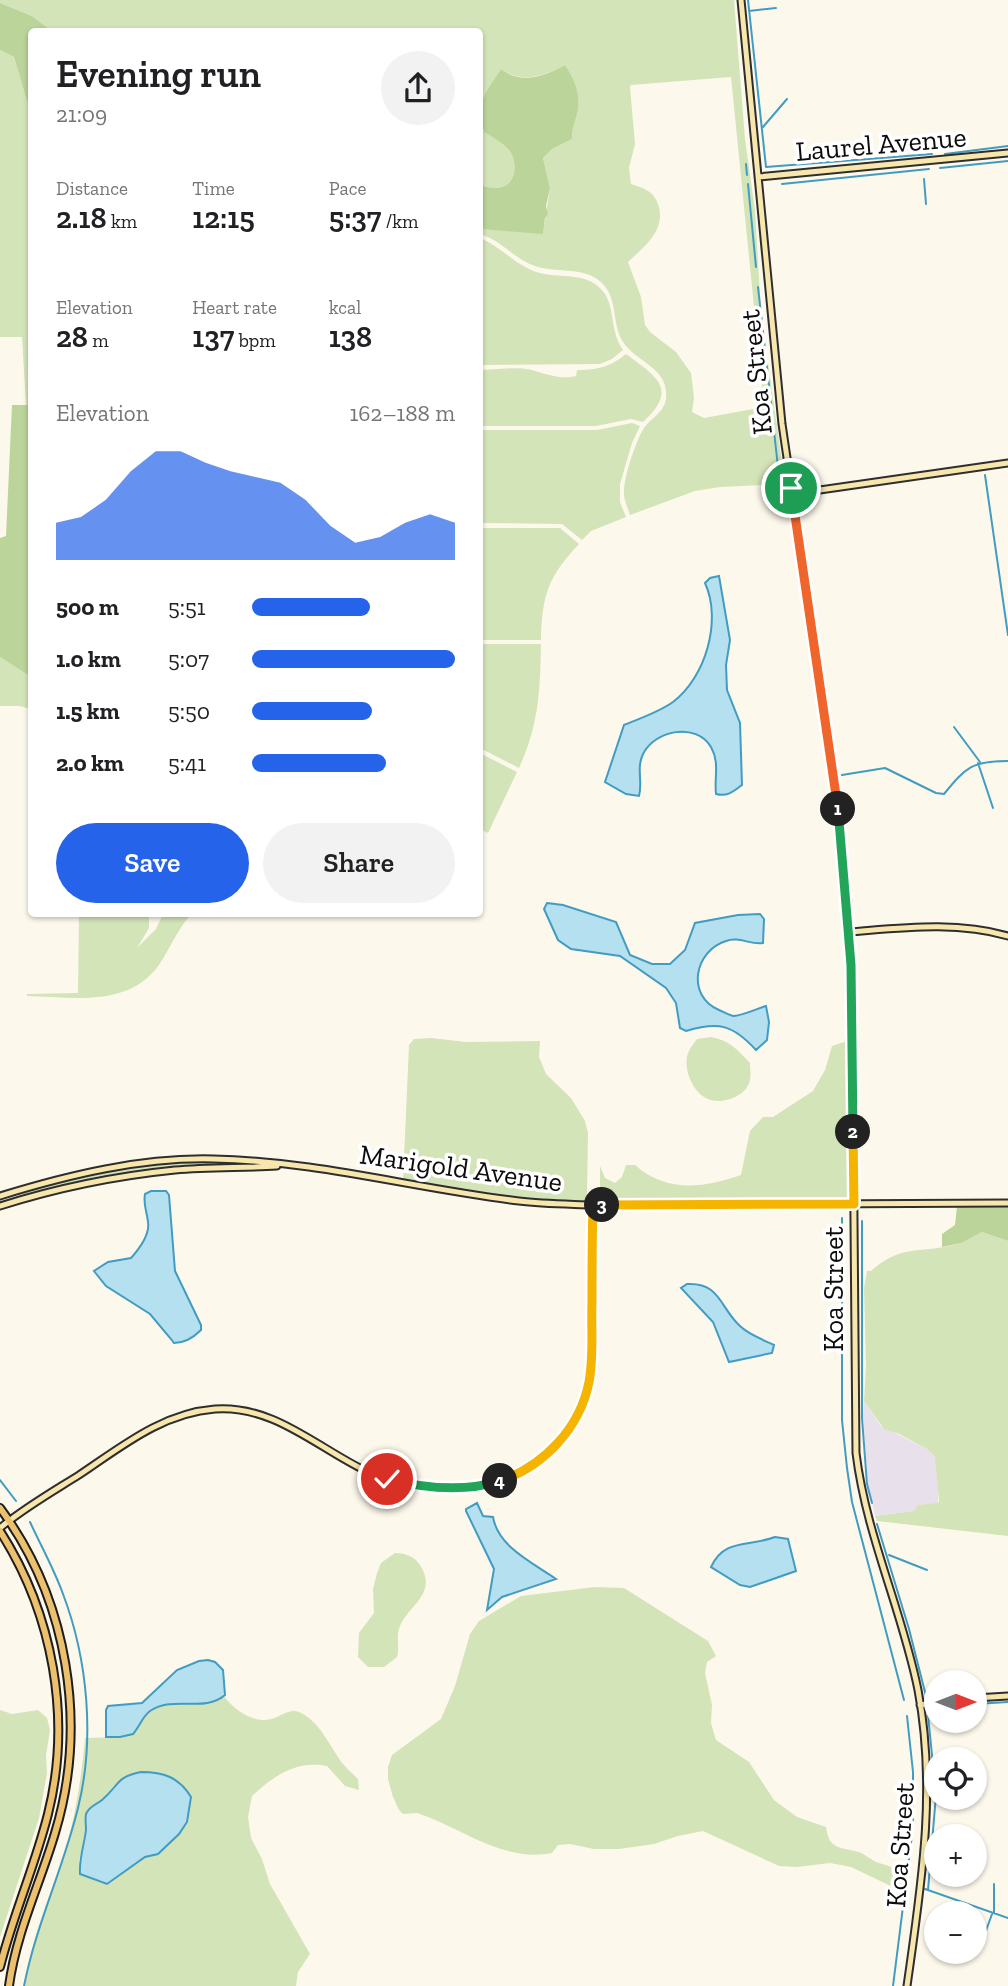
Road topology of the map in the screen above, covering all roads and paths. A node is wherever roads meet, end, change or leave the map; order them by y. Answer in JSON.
{"nodes":[{"id":1,"x":741,"y":0,"type":"edge"},
{"id":2,"x":1008,"y":153,"type":"edge"},
{"id":3,"x":758,"y":177,"type":"junction"},
{"id":4,"x":1008,"y":463,"type":"edge"},
{"id":5,"x":792,"y":494,"type":"junction"},
{"id":6,"x":849,"y":932,"type":"junction"},
{"id":7,"x":1008,"y":936,"type":"edge"},
{"id":8,"x":288,"y":1166,"type":"junction"},
{"id":9,"x":0,"y":1196,"type":"edge"},
{"id":10,"x":1008,"y":1203,"type":"edge"},
{"id":11,"x":854,"y":1204,"type":"junction"},
{"id":12,"x":593,"y":1205,"type":"junction"},
{"id":13,"x":0,"y":1206,"type":"edge"},
{"id":14,"x":0,"y":1508,"type":"edge"},
{"id":15,"x":9,"y":1521,"type":"junction"},
{"id":16,"x":0,"y":1530,"type":"edge"},
{"id":17,"x":1008,"y":1696,"type":"edge"},
{"id":18,"x":987,"y":1697,"type":"edge"},
{"id":19,"x":924,"y":1704,"type":"edge"},
{"id":20,"x":920,"y":1705,"type":"junction"},
{"id":21,"x":0,"y":1967,"type":"edge"},
{"id":22,"x":9,"y":1986,"type":"edge"},
{"id":23,"x":907,"y":1986,"type":"edge"}],
"edges":[{"from":1,"to":3,"type":"main road","name":"Koa Street"},
{"from":2,"to":3,"type":"main road","name":"Laurel Avenue"},
{"from":3,"to":5,"type":"main road","name":"Koa Street"},
{"from":4,"to":5,"type":"main road"},
{"from":5,"to":6,"type":"main road","name":"Koa Street"},
{"from":6,"to":7,"type":"main road"},
{"from":6,"to":11,"type":"main road","name":"Koa Street"},
{"from":8,"to":9,"type":"main road","name":"Marigold Avenue"},
{"from":8,"to":12,"type":"main road","name":"Marigold Avenue"},
{"from":8,"to":13,"type":"main road","name":"Marigold Avenue"},
{"from":10,"to":11,"type":"main road","name":"Marigold Avenue"},
{"from":11,"to":12,"type":"main road","name":"Marigold Avenue"},
{"from":11,"to":20,"type":"main road","name":"Koa Street"},
{"from":12,"to":15,"type":"main road"},
{"from":14,"to":15,"type":"main road"},
{"from":15,"to":16,"type":"main road"},
{"from":15,"to":22,"type":"main road"},
{"from":16,"to":21,"type":"main road"},
{"from":17,"to":18,"type":"main road"},
{"from":19,"to":20,"type":"main road"},
{"from":20,"to":23,"type":"main road","name":"Koa Street"}]}
